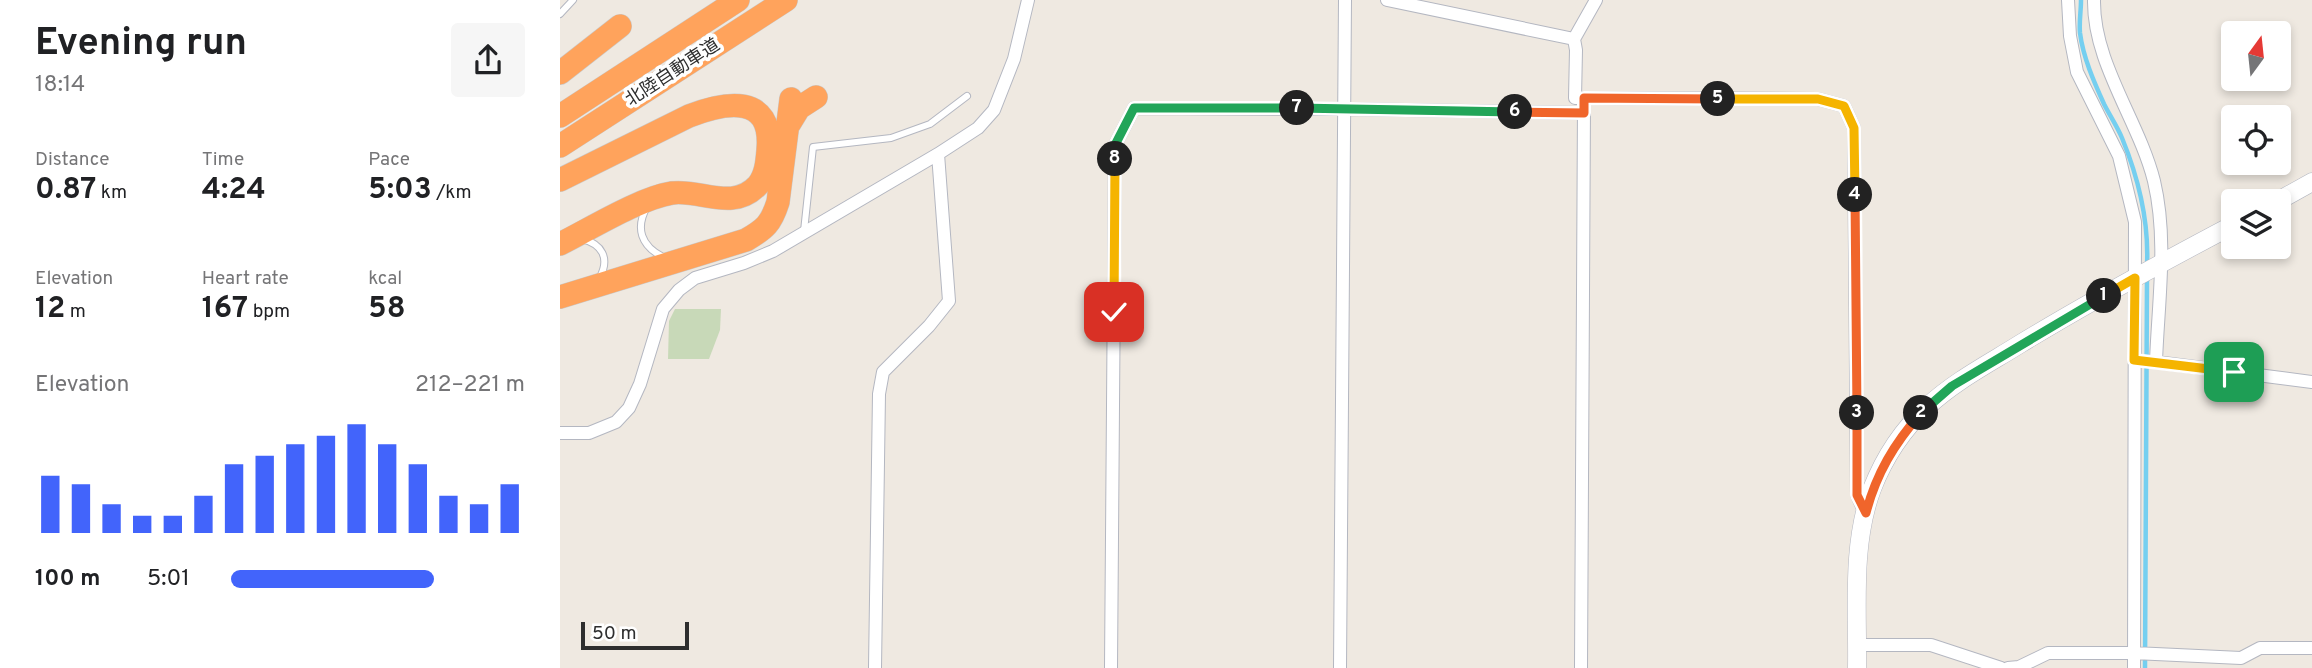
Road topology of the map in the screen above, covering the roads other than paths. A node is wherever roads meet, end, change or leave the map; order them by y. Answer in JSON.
{"nodes":[{"id":1,"x":573,"y":0,"type":"edge"},
{"id":2,"x":738,"y":0,"type":"edge"},
{"id":3,"x":786,"y":0,"type":"edge"},
{"id":4,"x":1028,"y":0,"type":"edge"},
{"id":5,"x":1345,"y":0,"type":"edge"},
{"id":6,"x":1387,"y":0,"type":"edge"},
{"id":7,"x":1596,"y":0,"type":"edge"},
{"id":8,"x":2068,"y":0,"type":"edge"},
{"id":9,"x":2094,"y":0,"type":"edge"},
{"id":10,"x":560,"y":14,"type":"edge"},
{"id":11,"x":620,"y":26,"type":"dead end"},
{"id":12,"x":1574,"y":40,"type":"junction"},
{"id":13,"x":560,"y":73,"type":"edge"},
{"id":14,"x":967,"y":96,"type":"dead end"},
{"id":15,"x":817,"y":97,"type":"dead end"},
{"id":16,"x":1584,"y":98,"type":"junction"},
{"id":17,"x":791,"y":99,"type":"dead end"},
{"id":18,"x":1345,"y":108,"type":"junction"},
{"id":19,"x":1584,"y":113,"type":"junction"},
{"id":20,"x":560,"y":116,"type":"edge"},
{"id":21,"x":787,"y":128,"type":"junction"},
{"id":22,"x":560,"y":146,"type":"edge"},
{"id":23,"x":939,"y":154,"type":"junction"},
{"id":24,"x":560,"y":180,"type":"edge"},
{"id":25,"x":2312,"y":182,"type":"edge"},
{"id":26,"x":2291,"y":194,"type":"edge"},
{"id":27,"x":653,"y":199,"type":"junction"},
{"id":28,"x":2221,"y":231,"type":"edge"},
{"id":29,"x":804,"y":233,"type":"junction"},
{"id":30,"x":565,"y":241,"type":"edge"},
{"id":31,"x":671,"y":261,"type":"junction"},
{"id":32,"x":2148,"y":271,"type":"junction"},
{"id":33,"x":591,"y":287,"type":"junction"},
{"id":34,"x":560,"y":297,"type":"edge"},
{"id":35,"x":2134,"y":360,"type":"junction"},
{"id":36,"x":2156,"y":362,"type":"junction"},
{"id":37,"x":2312,"y":382,"type":"edge"},
{"id":38,"x":560,"y":433,"type":"edge"},
{"id":39,"x":1866,"y":513,"type":"junction"},
{"id":40,"x":1857,"y":645,"type":"junction"},
{"id":41,"x":2312,"y":648,"type":"edge"},
{"id":42,"x":2134,"y":653,"type":"junction"},
{"id":43,"x":875,"y":668,"type":"edge"},
{"id":44,"x":1111,"y":668,"type":"edge"},
{"id":45,"x":1340,"y":668,"type":"edge"},
{"id":46,"x":1581,"y":668,"type":"edge"},
{"id":47,"x":1857,"y":668,"type":"edge"},
{"id":48,"x":2001,"y":668,"type":"edge"},
{"id":49,"x":2008,"y":668,"type":"edge"},
{"id":50,"x":2134,"y":668,"type":"edge"}],
"edges":[{"from":1,"to":10,"type":"lane"},
{"from":2,"to":20,"type":"highway","name":"北陸自動車道"},
{"from":3,"to":22,"type":"highway","name":"北陸自動車道"},
{"from":4,"to":23,"type":"street"},
{"from":5,"to":18,"type":"street"},
{"from":6,"to":12,"type":"street"},
{"from":7,"to":12,"type":"street"},
{"from":8,"to":32,"type":"street"},
{"from":9,"to":32,"type":"street"},
{"from":11,"to":13,"type":"highway"},
{"from":12,"to":16,"type":"street"},
{"from":14,"to":29,"type":"lane"},
{"from":15,"to":21,"type":"highway"},
{"from":16,"to":19,"type":"street"},
{"from":16,"to":39,"type":"street"},
{"from":17,"to":21,"type":"highway"},
{"from":18,"to":19,"type":"street"},
{"from":18,"to":44,"type":"street"},
{"from":18,"to":45,"type":"street"},
{"from":19,"to":46,"type":"street"},
{"from":21,"to":31,"type":"highway"},
{"from":23,"to":29,"type":"street"},
{"from":23,"to":43,"type":"street"},
{"from":24,"to":27,"type":"highway"},
{"from":25,"to":26,"type":"main road"},
{"from":27,"to":30,"type":"highway"},
{"from":27,"to":31,"type":"lane"},
{"from":28,"to":32,"type":"main road"},
{"from":29,"to":38,"type":"street"},
{"from":30,"to":33,"type":"lane"},
{"from":31,"to":33,"type":"highway"},
{"from":32,"to":35,"type":"street"},
{"from":32,"to":36,"type":"street"},
{"from":32,"to":39,"type":"main road"},
{"from":33,"to":34,"type":"highway"},
{"from":35,"to":36,"type":"street"},
{"from":35,"to":42,"type":"street"},
{"from":36,"to":37,"type":"street"},
{"from":39,"to":40,"type":"main road"},
{"from":40,"to":47,"type":"main road"},
{"from":40,"to":48,"type":"street"},
{"from":41,"to":42,"type":"street"},
{"from":42,"to":49,"type":"street"},
{"from":42,"to":50,"type":"street"}]}
